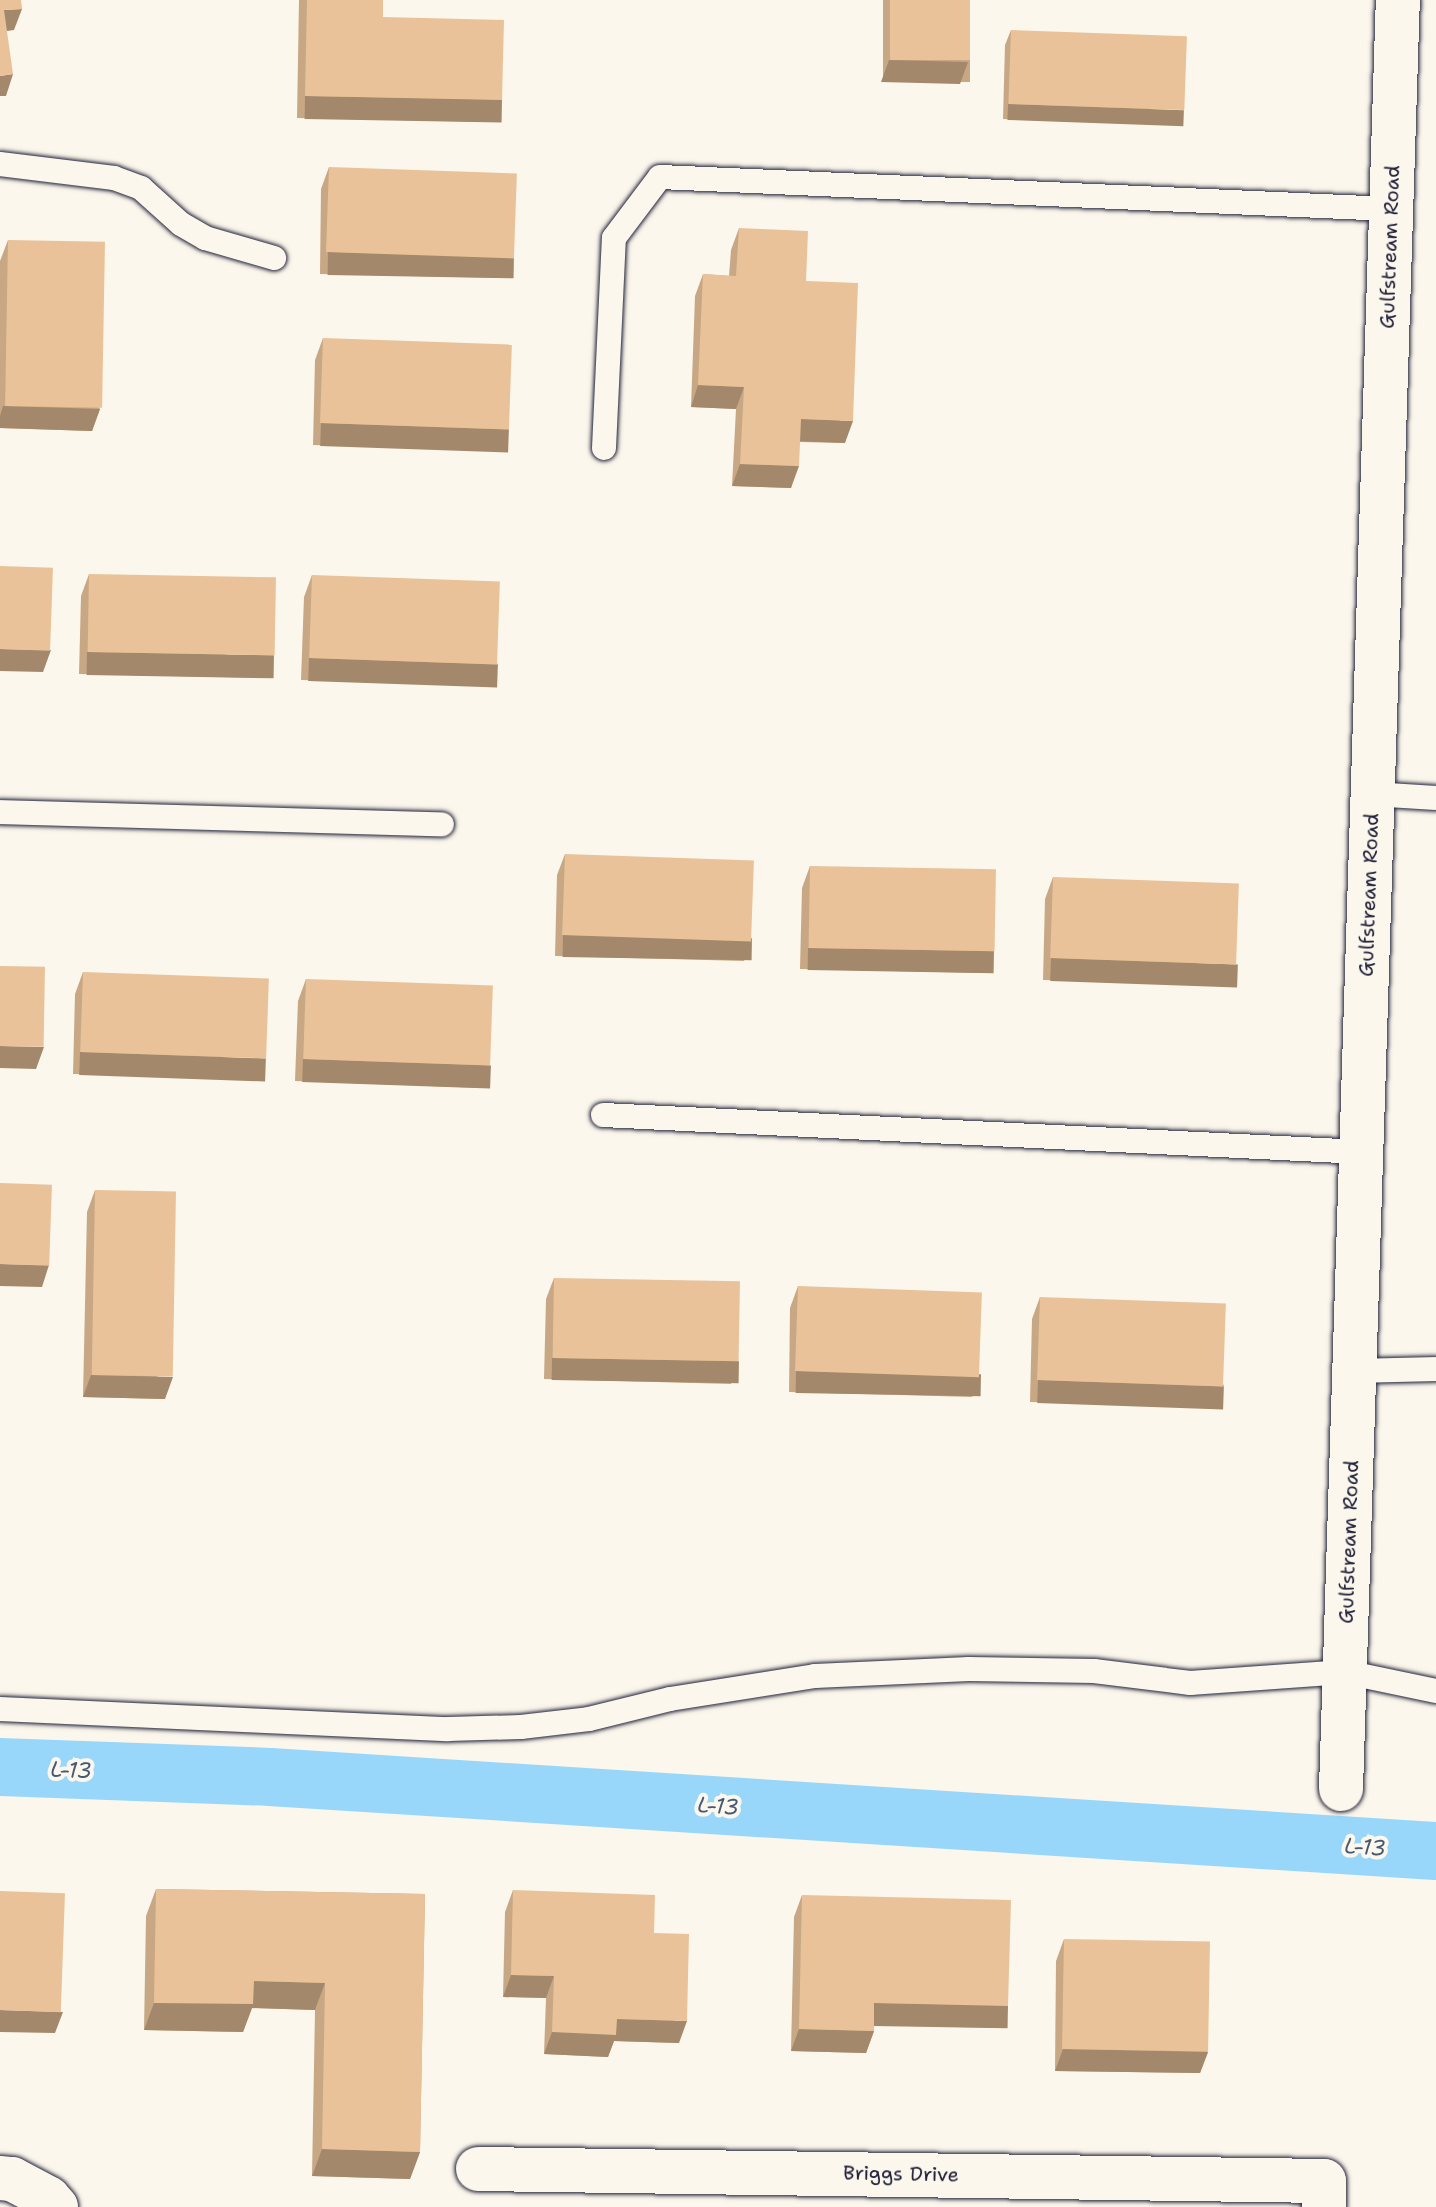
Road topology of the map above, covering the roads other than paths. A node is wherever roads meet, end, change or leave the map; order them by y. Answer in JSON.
{"nodes":[{"id":1,"x":1398,"y":0,"type":"edge"},
{"id":2,"x":0,"y":164,"type":"edge"},
{"id":3,"x":1391,"y":209,"type":"junction"},
{"id":4,"x":274,"y":258,"type":"dead end"},
{"id":5,"x":604,"y":448,"type":"dead end"},
{"id":6,"x":1372,"y":794,"type":"junction"},
{"id":7,"x":1436,"y":798,"type":"edge"},
{"id":8,"x":0,"y":812,"type":"edge"},
{"id":9,"x":442,"y":824,"type":"dead end"},
{"id":10,"x":603,"y":1115,"type":"dead end"},
{"id":11,"x":1361,"y":1152,"type":"junction"},
{"id":12,"x":1436,"y":1369,"type":"edge"},
{"id":13,"x":1355,"y":1371,"type":"junction"},
{"id":14,"x":1345,"y":1672,"type":"junction"},
{"id":15,"x":1436,"y":1691,"type":"edge"},
{"id":16,"x":0,"y":1709,"type":"edge"},
{"id":17,"x":1341,"y":1789,"type":"dead end"},
{"id":18,"x":478,"y":2169,"type":"dead end"},
{"id":19,"x":0,"y":2178,"type":"edge"},
{"id":20,"x":744,"y":2189,"type":"edge"},
{"id":21,"x":1324,"y":2194,"type":"edge"},
{"id":22,"x":52,"y":2203,"type":"edge"}],
"edges":[{"from":1,"to":3,"type":"street","name":"Gulfstream Road"},
{"from":2,"to":4,"type":"lane"},
{"from":3,"to":5,"type":"lane"},
{"from":3,"to":6,"type":"street","name":"Gulfstream Road"},
{"from":6,"to":7,"type":"lane"},
{"from":6,"to":11,"type":"street","name":"Gulfstream Road"},
{"from":8,"to":9,"type":"lane"},
{"from":10,"to":11,"type":"lane"},
{"from":11,"to":13,"type":"street","name":"Gulfstream Road"},
{"from":12,"to":13,"type":"lane"},
{"from":13,"to":14,"type":"street","name":"Gulfstream Road"},
{"from":14,"to":15,"type":"lane"},
{"from":14,"to":16,"type":"lane"},
{"from":14,"to":17,"type":"street","name":"Gulfstream Road"},
{"from":18,"to":20,"type":"street","name":"Briggs Drive"},
{"from":19,"to":22,"type":"street"},
{"from":20,"to":21,"type":"street","name":"Briggs Drive"}]}
